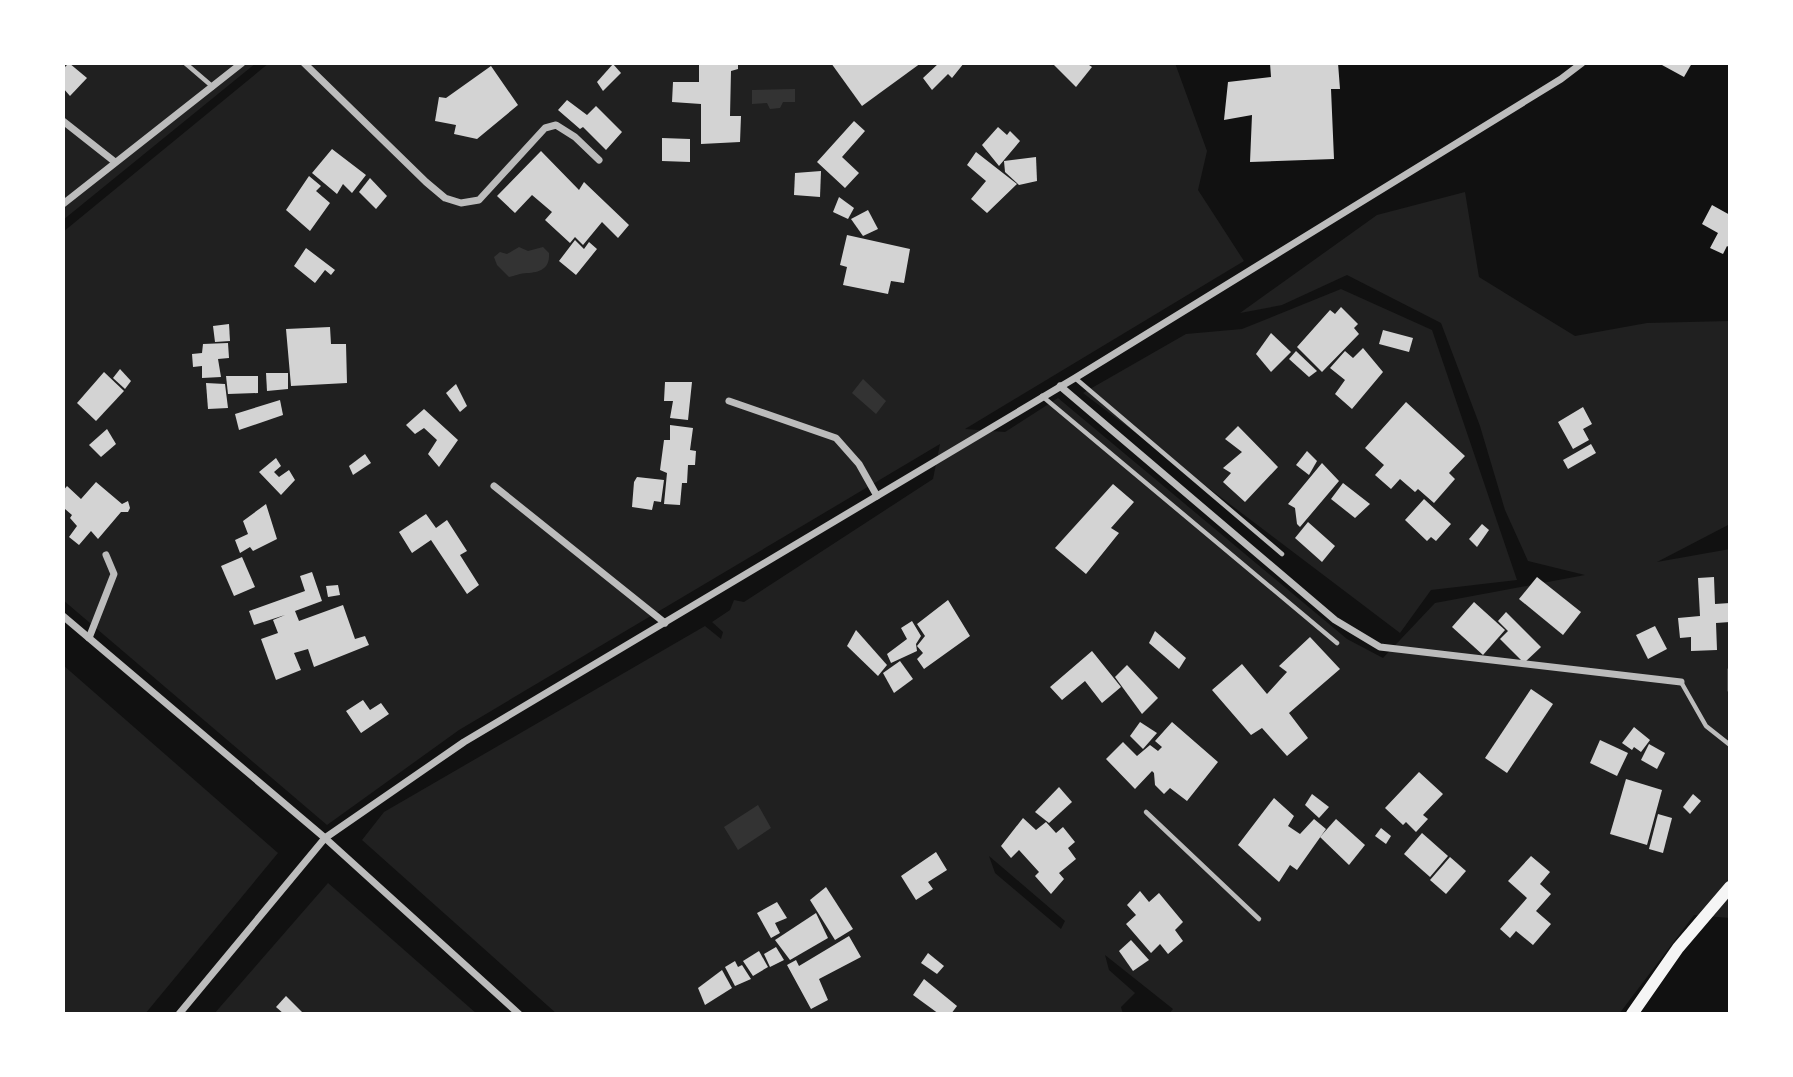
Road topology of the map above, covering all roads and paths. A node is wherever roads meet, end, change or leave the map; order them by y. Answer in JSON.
{"nodes":[{"id":1,"x":186,"y":63,"type":"edge"},
{"id":2,"x":242,"y":63,"type":"edge"},
{"id":3,"x":304,"y":63,"type":"edge"},
{"id":4,"x":1582,"y":63,"type":"edge"},
{"id":5,"x":213,"y":88,"type":"junction"},
{"id":6,"x":63,"y":121,"type":"edge"},
{"id":7,"x":599,"y":160,"type":"dead end"},
{"id":8,"x":115,"y":162,"type":"junction"},
{"id":9,"x":63,"y":204,"type":"edge"},
{"id":10,"x":1075,"y":378,"type":"junction"},
{"id":11,"x":1060,"y":386,"type":"junction"},
{"id":12,"x":1042,"y":396,"type":"junction"},
{"id":13,"x":729,"y":401,"type":"dead end"},
{"id":14,"x":494,"y":486,"type":"dead end"},
{"id":15,"x":877,"y":496,"type":"junction"},
{"id":16,"x":1282,"y":554,"type":"dead end"},
{"id":17,"x":106,"y":555,"type":"dead end"},
{"id":18,"x":63,"y":616,"type":"edge"},
{"id":19,"x":665,"y":623,"type":"junction"},
{"id":20,"x":89,"y":638,"type":"junction"},
{"id":21,"x":1337,"y":643,"type":"dead end"},
{"id":22,"x":1730,"y":669,"type":"edge"},
{"id":23,"x":1681,"y":682,"type":"joint"},
{"id":24,"x":1730,"y":691,"type":"edge"},
{"id":25,"x":1730,"y":745,"type":"edge"},
{"id":26,"x":1146,"y":812,"type":"dead end"},
{"id":27,"x":325,"y":838,"type":"junction"},
{"id":28,"x":1730,"y":887,"type":"edge"},
{"id":29,"x":1259,"y":919,"type":"dead end"},
{"id":30,"x":179,"y":1014,"type":"edge"},
{"id":31,"x":519,"y":1014,"type":"edge"},
{"id":32,"x":1632,"y":1014,"type":"edge"}],
"edges":[{"from":1,"to":5,"type":"lane"},
{"from":2,"to":5,"type":"street"},
{"from":3,"to":7,"type":"street"},
{"from":4,"to":10,"type":"street"},
{"from":5,"to":8,"type":"street"},
{"from":6,"to":8,"type":"street"},
{"from":8,"to":9,"type":"street"},
{"from":10,"to":11,"type":"street"},
{"from":10,"to":16,"type":"lane"},
{"from":11,"to":12,"type":"street"},
{"from":11,"to":23,"type":"street"},
{"from":12,"to":15,"type":"street"},
{"from":12,"to":21,"type":"lane"},
{"from":13,"to":15,"type":"street"},
{"from":14,"to":19,"type":"street"},
{"from":15,"to":19,"type":"street"},
{"from":17,"to":20,"type":"street"},
{"from":18,"to":20,"type":"street"},
{"from":19,"to":27,"type":"street"},
{"from":20,"to":27,"type":"street"},
{"from":22,"to":24,"type":"lane"},
{"from":23,"to":25,"type":"lane"},
{"from":26,"to":29,"type":"lane"},
{"from":27,"to":30,"type":"street"},
{"from":27,"to":31,"type":"street"},
{"from":28,"to":32,"type":"main road"}]}
